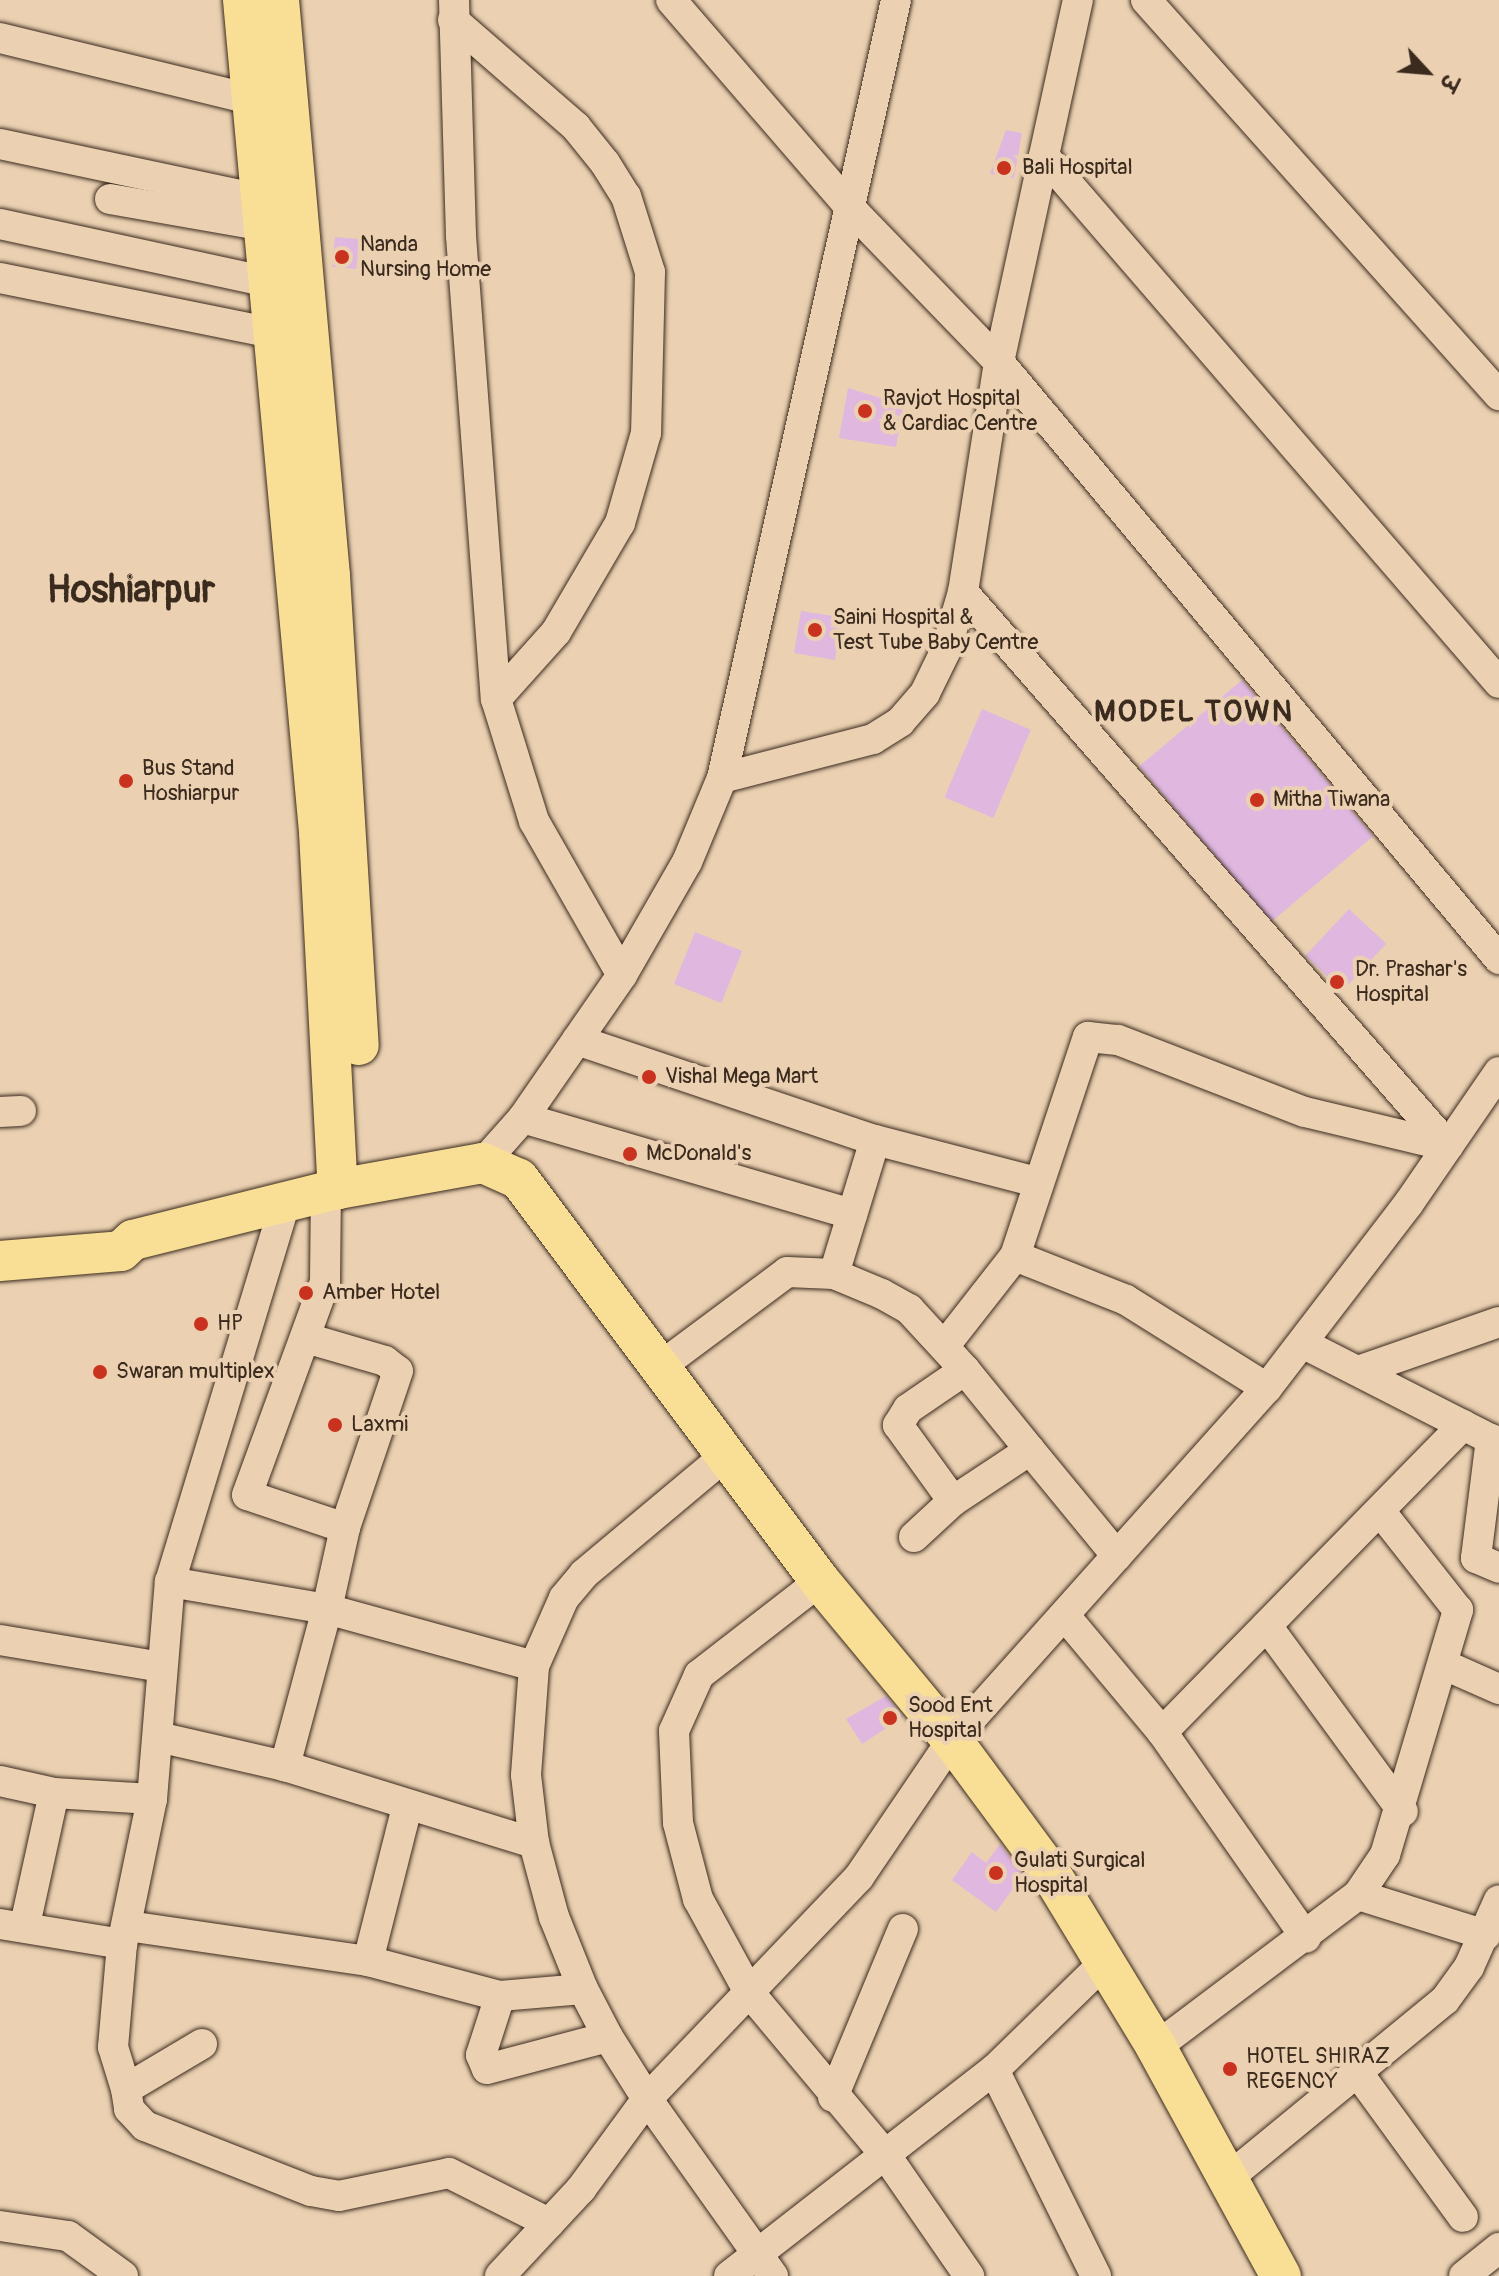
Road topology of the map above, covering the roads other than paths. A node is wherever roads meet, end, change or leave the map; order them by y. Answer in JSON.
{"nodes":[{"id":1,"x":243,"y":0,"type":"edge"},
{"id":2,"x":279,"y":0,"type":"edge"},
{"id":3,"x":671,"y":0,"type":"edge"},
{"id":4,"x":896,"y":0,"type":"edge"},
{"id":5,"x":1078,"y":0,"type":"edge"},
{"id":6,"x":1146,"y":0,"type":"edge"},
{"id":7,"x":454,"y":10,"type":"edge"},
{"id":8,"x":0,"y":38,"type":"edge"},
{"id":9,"x":254,"y":100,"type":"junction"},
{"id":10,"x":0,"y":144,"type":"edge"},
{"id":11,"x":1044,"y":156,"type":"junction"},
{"id":12,"x":110,"y":199,"type":"dead end"},
{"id":13,"x":853,"y":211,"type":"junction"},
{"id":14,"x":264,"y":213,"type":"junction"},
{"id":15,"x":0,"y":224,"type":"edge"},
{"id":16,"x":0,"y":278,"type":"edge"},
{"id":17,"x":269,"y":282,"type":"junction"},
{"id":18,"x":272,"y":333,"type":"junction"},
{"id":19,"x":999,"y":362,"type":"junction"},
{"id":20,"x":1499,"y":395,"type":"edge"},
{"id":21,"x":963,"y":592,"type":"junction"},
{"id":22,"x":1499,"y":683,"type":"edge"},
{"id":23,"x":496,"y":699,"type":"junction"},
{"id":24,"x":722,"y":778,"type":"junction"},
{"id":25,"x":1499,"y":959,"type":"edge"},
{"id":26,"x":622,"y":975,"type":"junction"},
{"id":27,"x":344,"y":1010,"type":"junction"},
{"id":28,"x":577,"y":1040,"type":"junction"},
{"id":29,"x":1499,"y":1072,"type":"edge"},
{"id":30,"x":1487,"y":1116,"type":"edge"},
{"id":31,"x":523,"y":1118,"type":"junction"},
{"id":32,"x":875,"y":1140,"type":"junction"},
{"id":33,"x":1448,"y":1146,"type":"junction"},
{"id":34,"x":483,"y":1163,"type":"junction"},
{"id":35,"x":1036,"y":1182,"type":"junction"},
{"id":36,"x":343,"y":1188,"type":"junction"},
{"id":37,"x":285,"y":1203,"type":"junction"},
{"id":38,"x":852,"y":1214,"type":"junction"},
{"id":39,"x":133,"y":1240,"type":"junction"},
{"id":40,"x":0,"y":1241,"type":"edge"},
{"id":41,"x":1015,"y":1256,"type":"junction"},
{"id":42,"x":0,"y":1261,"type":"edge"},
{"id":43,"x":834,"y":1274,"type":"junction"},
{"id":44,"x":1499,"y":1322,"type":"edge"},
{"id":45,"x":306,"y":1338,"type":"junction"},
{"id":46,"x":946,"y":1344,"type":"junction"},
{"id":47,"x":1304,"y":1344,"type":"junction"},
{"id":48,"x":661,"y":1366,"type":"junction"},
{"id":49,"x":1364,"y":1369,"type":"junction"},
{"id":50,"x":965,"y":1370,"type":"junction"},
{"id":51,"x":1267,"y":1388,"type":"junction"},
{"id":52,"x":1463,"y":1425,"type":"junction"},
{"id":53,"x":1495,"y":1441,"type":"edge"},
{"id":54,"x":1030,"y":1450,"type":"junction"},
{"id":55,"x":725,"y":1456,"type":"junction"},
{"id":56,"x":953,"y":1501,"type":"junction"},
{"id":57,"x":1380,"y":1511,"type":"junction"},
{"id":58,"x":345,"y":1528,"type":"junction"},
{"id":59,"x":914,"y":1537,"type":"dead end"},
{"id":60,"x":1117,"y":1556,"type":"junction"},
{"id":61,"x":1487,"y":1563,"type":"edge"},
{"id":62,"x":820,"y":1581,"type":"junction"},
{"id":63,"x":170,"y":1582,"type":"junction"},
{"id":64,"x":327,"y":1609,"type":"junction"},
{"id":65,"x":1458,"y":1610,"type":"junction"},
{"id":66,"x":1065,"y":1616,"type":"junction"},
{"id":67,"x":1267,"y":1626,"type":"junction"},
{"id":68,"x":0,"y":1640,"type":"edge"},
{"id":69,"x":534,"y":1666,"type":"junction"},
{"id":70,"x":1447,"y":1666,"type":"junction"},
{"id":71,"x":162,"y":1667,"type":"junction"},
{"id":72,"x":1499,"y":1689,"type":"edge"},
{"id":73,"x":1162,"y":1732,"type":"junction"},
{"id":74,"x":158,"y":1737,"type":"junction"},
{"id":75,"x":952,"y":1740,"type":"junction"},
{"id":76,"x":285,"y":1766,"type":"junction"},
{"id":77,"x":0,"y":1781,"type":"edge"},
{"id":78,"x":54,"y":1793,"type":"junction"},
{"id":79,"x":152,"y":1799,"type":"junction"},
{"id":80,"x":407,"y":1807,"type":"junction"},
{"id":81,"x":1403,"y":1812,"type":"junction"},
{"id":82,"x":534,"y":1843,"type":"junction"},
{"id":83,"x":1358,"y":1895,"type":"junction"},
{"id":84,"x":1499,"y":1900,"type":"edge"},
{"id":85,"x":12,"y":1925,"type":"edge"},
{"id":86,"x":903,"y":1929,"type":"dead end"},
{"id":87,"x":125,"y":1935,"type":"junction"},
{"id":88,"x":1486,"y":1935,"type":"junction"},
{"id":89,"x":1306,"y":1938,"type":"junction"},
{"id":90,"x":368,"y":1961,"type":"junction"},
{"id":91,"x":1104,"y":1963,"type":"junction"},
{"id":92,"x":583,"y":1989,"type":"junction"},
{"id":93,"x":749,"y":1992,"type":"junction"},
{"id":94,"x":500,"y":1996,"type":"junction"},
{"id":95,"x":608,"y":2037,"type":"junction"},
{"id":96,"x":202,"y":2044,"type":"dead end"},
{"id":97,"x":1156,"y":2047,"type":"junction"},
{"id":98,"x":994,"y":2070,"type":"junction"},
{"id":99,"x":1358,"y":2073,"type":"junction"},
{"id":100,"x":126,"y":2089,"type":"junction"},
{"id":101,"x":833,"y":2097,"type":"junction"},
{"id":102,"x":647,"y":2099,"type":"junction"},
{"id":103,"x":887,"y":2157,"type":"junction"},
{"id":104,"x":1227,"y":2179,"type":"junction"},
{"id":105,"x":1463,"y":2217,"type":"dead end"},
{"id":106,"x":549,"y":2223,"type":"junction"},
{"id":107,"x":0,"y":2226,"type":"edge"},
{"id":108,"x":1499,"y":2248,"type":"edge"},
{"id":109,"x":764,"y":2266,"type":"edge"},
{"id":110,"x":123,"y":2276,"type":"edge"},
{"id":111,"x":500,"y":2276,"type":"edge"},
{"id":112,"x":729,"y":2276,"type":"edge"},
{"id":113,"x":969,"y":2276,"type":"edge"},
{"id":114,"x":1096,"y":2276,"type":"edge"},
{"id":115,"x":1281,"y":2276,"type":"edge"},
{"id":116,"x":1464,"y":2276,"type":"edge"}],
"edges":[{"from":1,"to":9,"type":"main road"},
{"from":2,"to":27,"type":"main road"},
{"from":3,"to":13,"type":"street"},
{"from":4,"to":13,"type":"street"},
{"from":5,"to":11,"type":"street"},
{"from":6,"to":20,"type":"street"},
{"from":7,"to":23,"type":"street"},
{"from":7,"to":23,"type":"street"},
{"from":8,"to":9,"type":"street"},
{"from":9,"to":14,"type":"main road"},
{"from":10,"to":14,"type":"street"},
{"from":11,"to":19,"type":"street"},
{"from":11,"to":22,"type":"street"},
{"from":12,"to":14,"type":"street"},
{"from":13,"to":19,"type":"street"},
{"from":13,"to":24,"type":"street"},
{"from":14,"to":17,"type":"main road"},
{"from":15,"to":17,"type":"street"},
{"from":16,"to":18,"type":"street"},
{"from":17,"to":18,"type":"main road"},
{"from":18,"to":27,"type":"main road"},
{"from":19,"to":21,"type":"street"},
{"from":19,"to":25,"type":"street"},
{"from":21,"to":24,"type":"street"},
{"from":21,"to":33,"type":"street"},
{"from":23,"to":26,"type":"street"},
{"from":24,"to":26,"type":"street"},
{"from":26,"to":28,"type":"street"},
{"from":27,"to":36,"type":"main road"},
{"from":28,"to":31,"type":"street"},
{"from":28,"to":32,"type":"street"},
{"from":29,"to":30,"type":"street"},
{"from":30,"to":33,"type":"street"},
{"from":31,"to":34,"type":"street"},
{"from":31,"to":38,"type":"street"},
{"from":32,"to":35,"type":"street"},
{"from":32,"to":38,"type":"street"},
{"from":33,"to":35,"type":"street"},
{"from":33,"to":47,"type":"street"},
{"from":34,"to":36,"type":"main road"},
{"from":34,"to":48,"type":"main road"},
{"from":35,"to":41,"type":"street"},
{"from":36,"to":37,"type":"main road"},
{"from":36,"to":45,"type":"street"},
{"from":37,"to":39,"type":"main road"},
{"from":37,"to":63,"type":"street"},
{"from":38,"to":43,"type":"street"},
{"from":39,"to":40,"type":"main road"},
{"from":39,"to":42,"type":"main road"},
{"from":41,"to":46,"type":"street"},
{"from":41,"to":51,"type":"street"},
{"from":43,"to":46,"type":"street"},
{"from":43,"to":48,"type":"street"},
{"from":44,"to":49,"type":"street"},
{"from":45,"to":58,"type":"street"},
{"from":45,"to":58,"type":"street"},
{"from":46,"to":50,"type":"street"},
{"from":47,"to":49,"type":"street"},
{"from":47,"to":51,"type":"street"},
{"from":48,"to":55,"type":"main road"},
{"from":49,"to":52,"type":"street"},
{"from":50,"to":54,"type":"street"},
{"from":50,"to":56,"type":"street"},
{"from":51,"to":60,"type":"street"},
{"from":52,"to":53,"type":"street"},
{"from":52,"to":57,"type":"street"},
{"from":53,"to":61,"type":"street"},
{"from":54,"to":56,"type":"street"},
{"from":54,"to":60,"type":"street"},
{"from":55,"to":62,"type":"main road"},
{"from":55,"to":69,"type":"street"},
{"from":56,"to":59,"type":"street"},
{"from":57,"to":65,"type":"street"},
{"from":57,"to":67,"type":"street"},
{"from":58,"to":64,"type":"street"},
{"from":60,"to":66,"type":"street"},
{"from":61,"to":65,"type":"street"},
{"from":62,"to":75,"type":"main road"},
{"from":62,"to":93,"type":"street"},
{"from":63,"to":64,"type":"street"},
{"from":63,"to":71,"type":"street"},
{"from":64,"to":69,"type":"street"},
{"from":64,"to":76,"type":"street"},
{"from":65,"to":70,"type":"street"},
{"from":66,"to":73,"type":"street"},
{"from":66,"to":75,"type":"street"},
{"from":67,"to":73,"type":"street"},
{"from":67,"to":81,"type":"street"},
{"from":68,"to":71,"type":"street"},
{"from":69,"to":82,"type":"street"},
{"from":70,"to":72,"type":"street"},
{"from":70,"to":81,"type":"street"},
{"from":71,"to":74,"type":"street"},
{"from":73,"to":89,"type":"street"},
{"from":74,"to":76,"type":"street"},
{"from":74,"to":79,"type":"street"},
{"from":75,"to":91,"type":"main road"},
{"from":75,"to":93,"type":"street"},
{"from":76,"to":80,"type":"street"},
{"from":77,"to":78,"type":"street"},
{"from":78,"to":79,"type":"street"},
{"from":78,"to":85,"type":"street"},
{"from":79,"to":87,"type":"street"},
{"from":80,"to":82,"type":"street"},
{"from":80,"to":90,"type":"street"},
{"from":81,"to":83,"type":"street"},
{"from":82,"to":92,"type":"street"},
{"from":83,"to":88,"type":"street"},
{"from":83,"to":89,"type":"street"},
{"from":84,"to":88,"type":"street"},
{"from":85,"to":87,"type":"street"},
{"from":86,"to":101,"type":"street"},
{"from":87,"to":90,"type":"street"},
{"from":87,"to":100,"type":"street"},
{"from":88,"to":99,"type":"street"},
{"from":89,"to":97,"type":"street"},
{"from":90,"to":94,"type":"street"},
{"from":91,"to":97,"type":"main road"},
{"from":91,"to":98,"type":"street"},
{"from":92,"to":94,"type":"street"},
{"from":92,"to":95,"type":"street"},
{"from":93,"to":101,"type":"street"},
{"from":93,"to":102,"type":"street"},
{"from":94,"to":95,"type":"street"},
{"from":95,"to":102,"type":"street"},
{"from":96,"to":100,"type":"street"},
{"from":97,"to":104,"type":"main road"},
{"from":98,"to":103,"type":"street"},
{"from":98,"to":114,"type":"street"},
{"from":99,"to":104,"type":"street"},
{"from":99,"to":105,"type":"street"},
{"from":100,"to":106,"type":"street"},
{"from":101,"to":103,"type":"street"},
{"from":102,"to":106,"type":"street"},
{"from":102,"to":109,"type":"street"},
{"from":103,"to":109,"type":"street"},
{"from":103,"to":113,"type":"street"},
{"from":104,"to":115,"type":"main road"},
{"from":106,"to":111,"type":"street"},
{"from":107,"to":110,"type":"street"},
{"from":108,"to":116,"type":"street"},
{"from":109,"to":112,"type":"street"}]}
